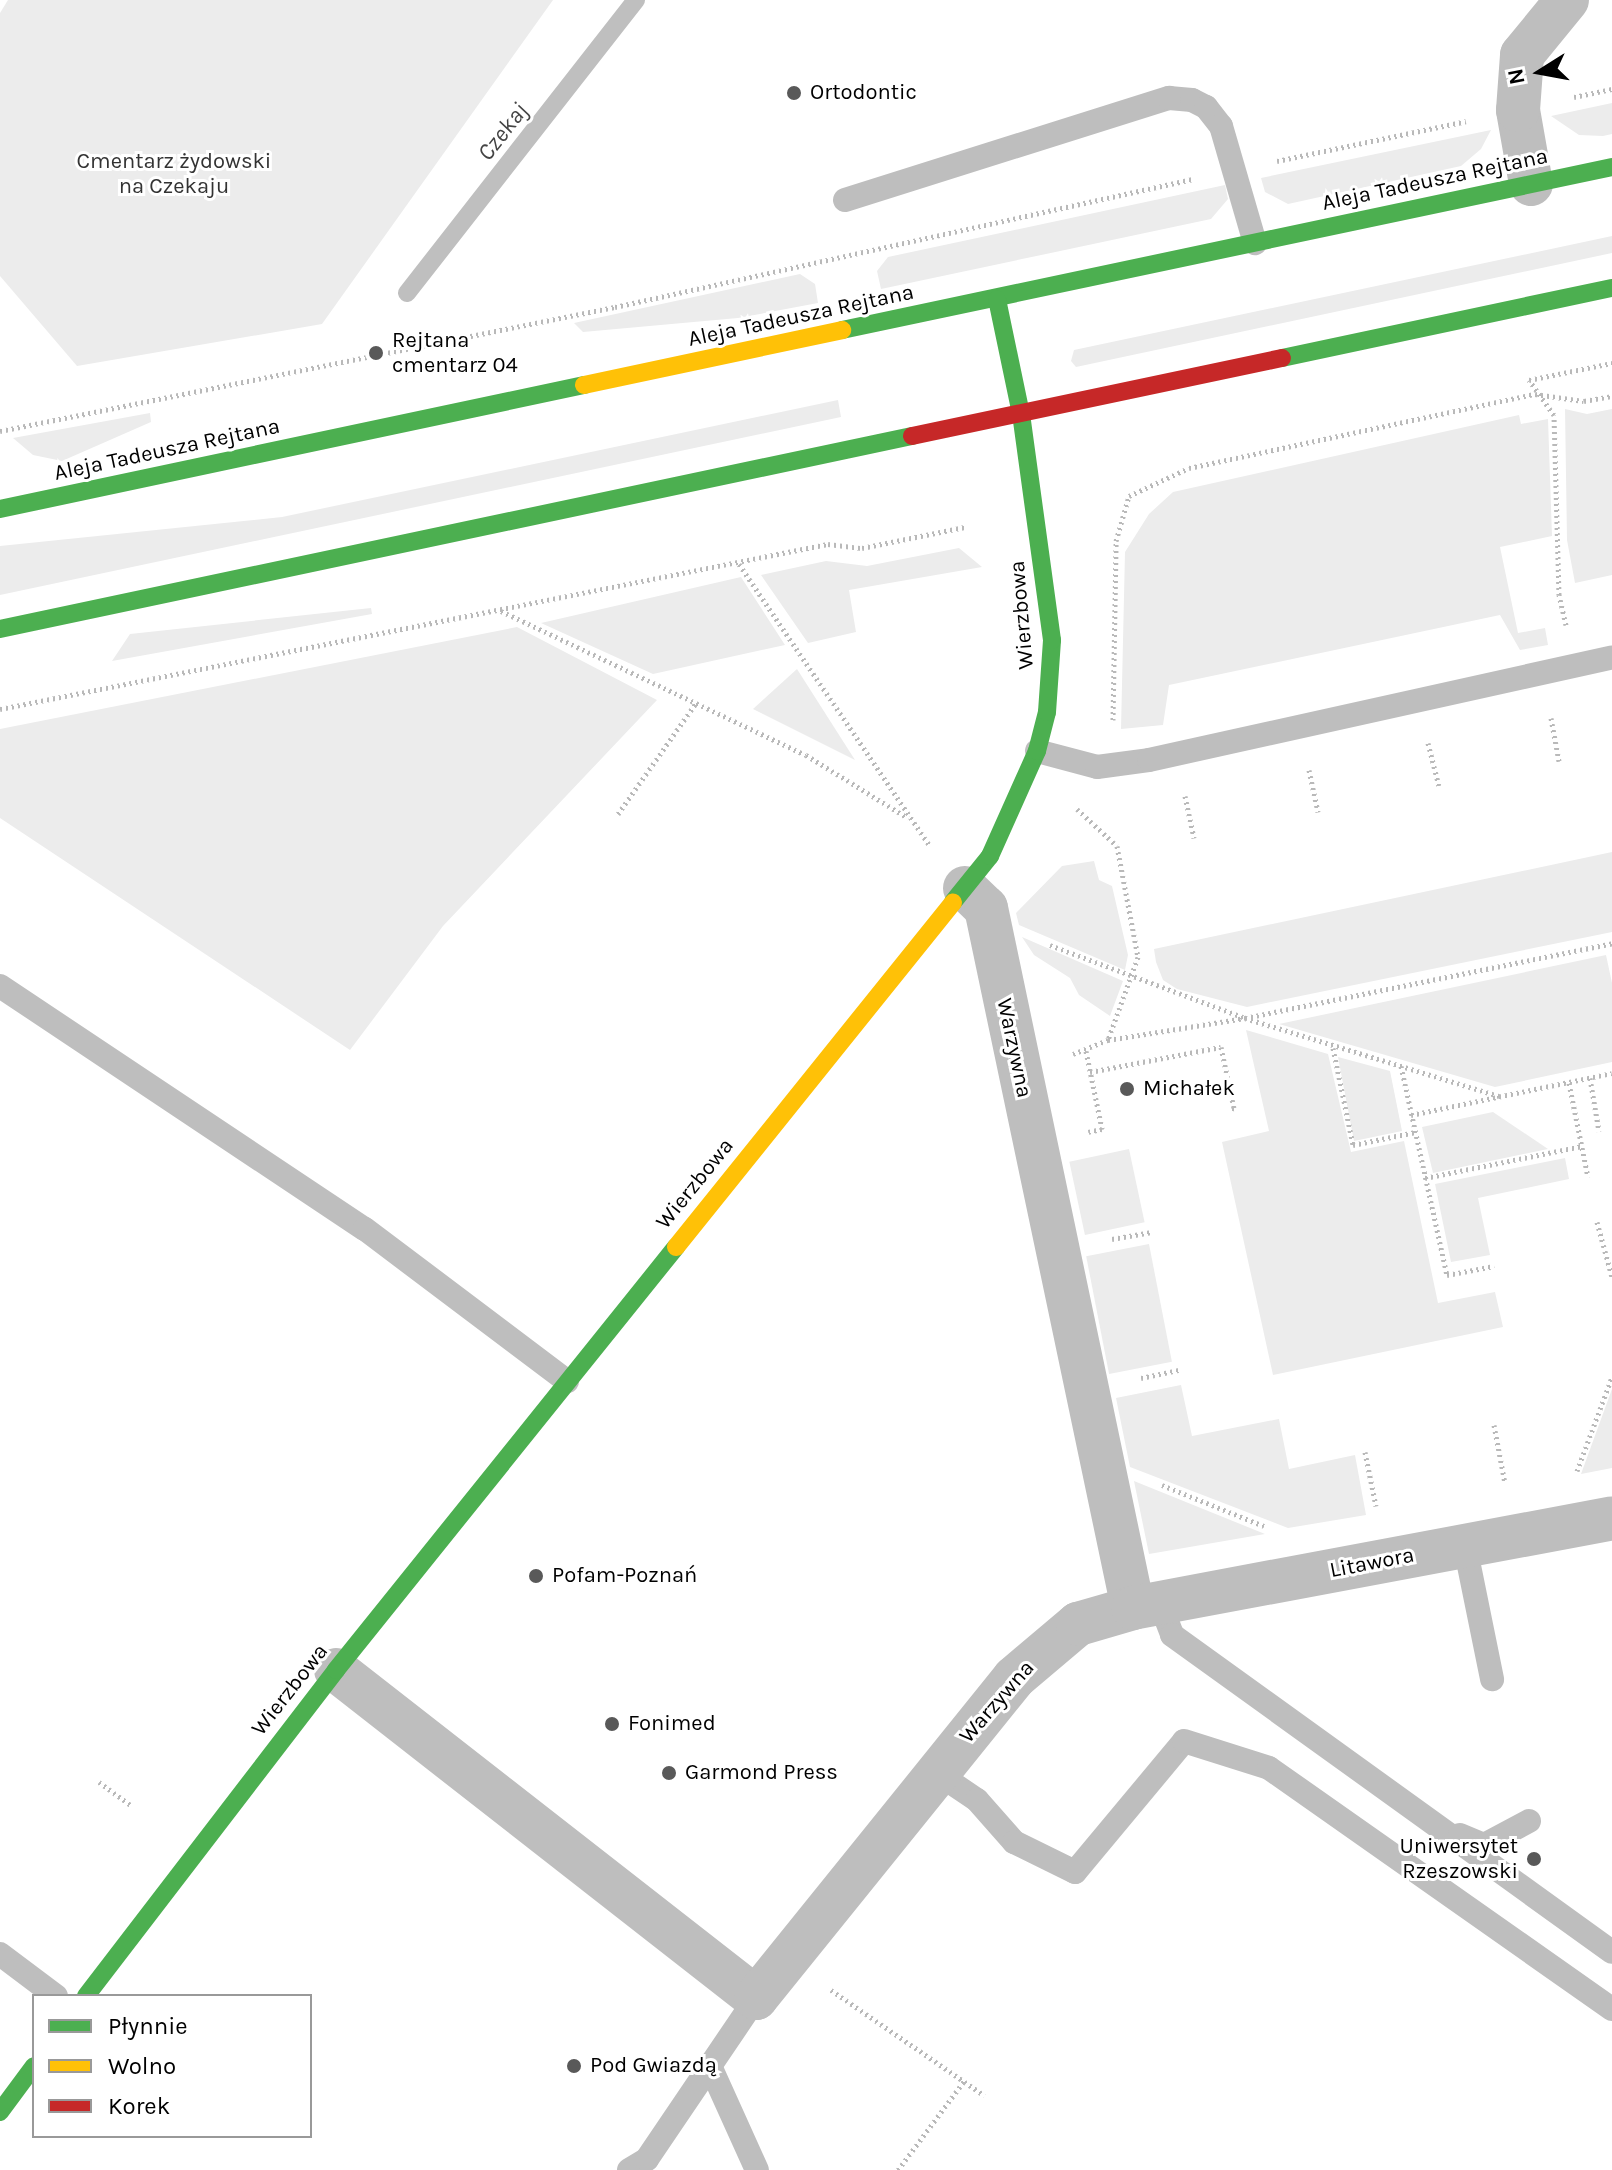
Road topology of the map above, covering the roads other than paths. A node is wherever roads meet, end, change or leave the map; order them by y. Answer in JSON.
{"nodes":[{"id":1,"x":1567,"y":0,"type":"edge"},
{"id":2,"x":1612,"y":167,"type":"edge"},
{"id":3,"x":1531,"y":184,"type":"junction"},
{"id":4,"x":845,"y":200,"type":"dead end"},
{"id":5,"x":1255,"y":243,"type":"junction"},
{"id":6,"x":1612,"y":288,"type":"edge"},
{"id":7,"x":997,"y":299,"type":"junction"},
{"id":8,"x":1021,"y":414,"type":"junction"},
{"id":9,"x":0,"y":509,"type":"edge"},
{"id":10,"x":0,"y":629,"type":"edge"},
{"id":11,"x":1612,"y":657,"type":"edge"},
{"id":12,"x":1037,"y":751,"type":"junction"},
{"id":13,"x":965,"y":888,"type":"junction"},
{"id":14,"x":0,"y":986,"type":"edge"},
{"id":15,"x":567,"y":1381,"type":"junction"},
{"id":16,"x":1612,"y":1518,"type":"edge"},
{"id":17,"x":1465,"y":1546,"type":"junction"},
{"id":18,"x":1146,"y":1606,"type":"junction"},
{"id":19,"x":336,"y":1670,"type":"junction"},
{"id":20,"x":1492,"y":1679,"type":"dead end"},
{"id":21,"x":937,"y":1773,"type":"junction"},
{"id":22,"x":1529,"y":1821,"type":"dead end"},
{"id":23,"x":1436,"y":1824,"type":"junction"},
{"id":24,"x":1612,"y":1952,"type":"edge"},
{"id":25,"x":0,"y":1954,"type":"edge"},
{"id":26,"x":53,"y":1994,"type":"edge"},
{"id":27,"x":88,"y":1994,"type":"edge"},
{"id":28,"x":756,"y":1998,"type":"junction"},
{"id":29,"x":1612,"y":2009,"type":"edge"},
{"id":30,"x":710,"y":2066,"type":"junction"},
{"id":31,"x":32,"y":2069,"type":"edge"},
{"id":32,"x":0,"y":2112,"type":"edge"},
{"id":33,"x":629,"y":2170,"type":"edge"},
{"id":34,"x":757,"y":2170,"type":"edge"}],
"edges":[{"from":1,"to":3,"type":"street"},
{"from":2,"to":3,"type":"main road","name":"Aleja Tadeusza Rejtana"},
{"from":3,"to":5,"type":"main road","name":"Aleja Tadeusza Rejtana"},
{"from":4,"to":5,"type":"lane"},
{"from":5,"to":7,"type":"main road","name":"Aleja Tadeusza Rejtana"},
{"from":6,"to":8,"type":"main road"},
{"from":7,"to":8,"type":"main road","name":"Wierzbowa"},
{"from":7,"to":9,"type":"main road","name":"Aleja Tadeusza Rejtana"},
{"from":8,"to":10,"type":"main road"},
{"from":8,"to":12,"type":"main road","name":"Wierzbowa"},
{"from":11,"to":12,"type":"lane"},
{"from":12,"to":13,"type":"main road","name":"Wierzbowa"},
{"from":13,"to":15,"type":"main road","name":"Wierzbowa"},
{"from":13,"to":18,"type":"street","name":"Warzywna"},
{"from":14,"to":15,"type":"lane"},
{"from":15,"to":19,"type":"main road","name":"Wierzbowa"},
{"from":16,"to":17,"type":"street","name":"Litawora"},
{"from":17,"to":18,"type":"street","name":"Litawora"},
{"from":17,"to":20,"type":"lane"},
{"from":18,"to":21,"type":"street","name":"Warzywna"},
{"from":18,"to":23,"type":"lane"},
{"from":19,"to":27,"type":"main road","name":"Wierzbowa"},
{"from":19,"to":28,"type":"street"},
{"from":21,"to":28,"type":"street","name":"Warzywna"},
{"from":21,"to":29,"type":"lane"},
{"from":22,"to":23,"type":"lane"},
{"from":23,"to":24,"type":"lane"},
{"from":25,"to":26,"type":"lane"},
{"from":28,"to":30,"type":"lane"},
{"from":30,"to":33,"type":"lane"},
{"from":30,"to":34,"type":"lane"},
{"from":31,"to":32,"type":"main road"}]}
